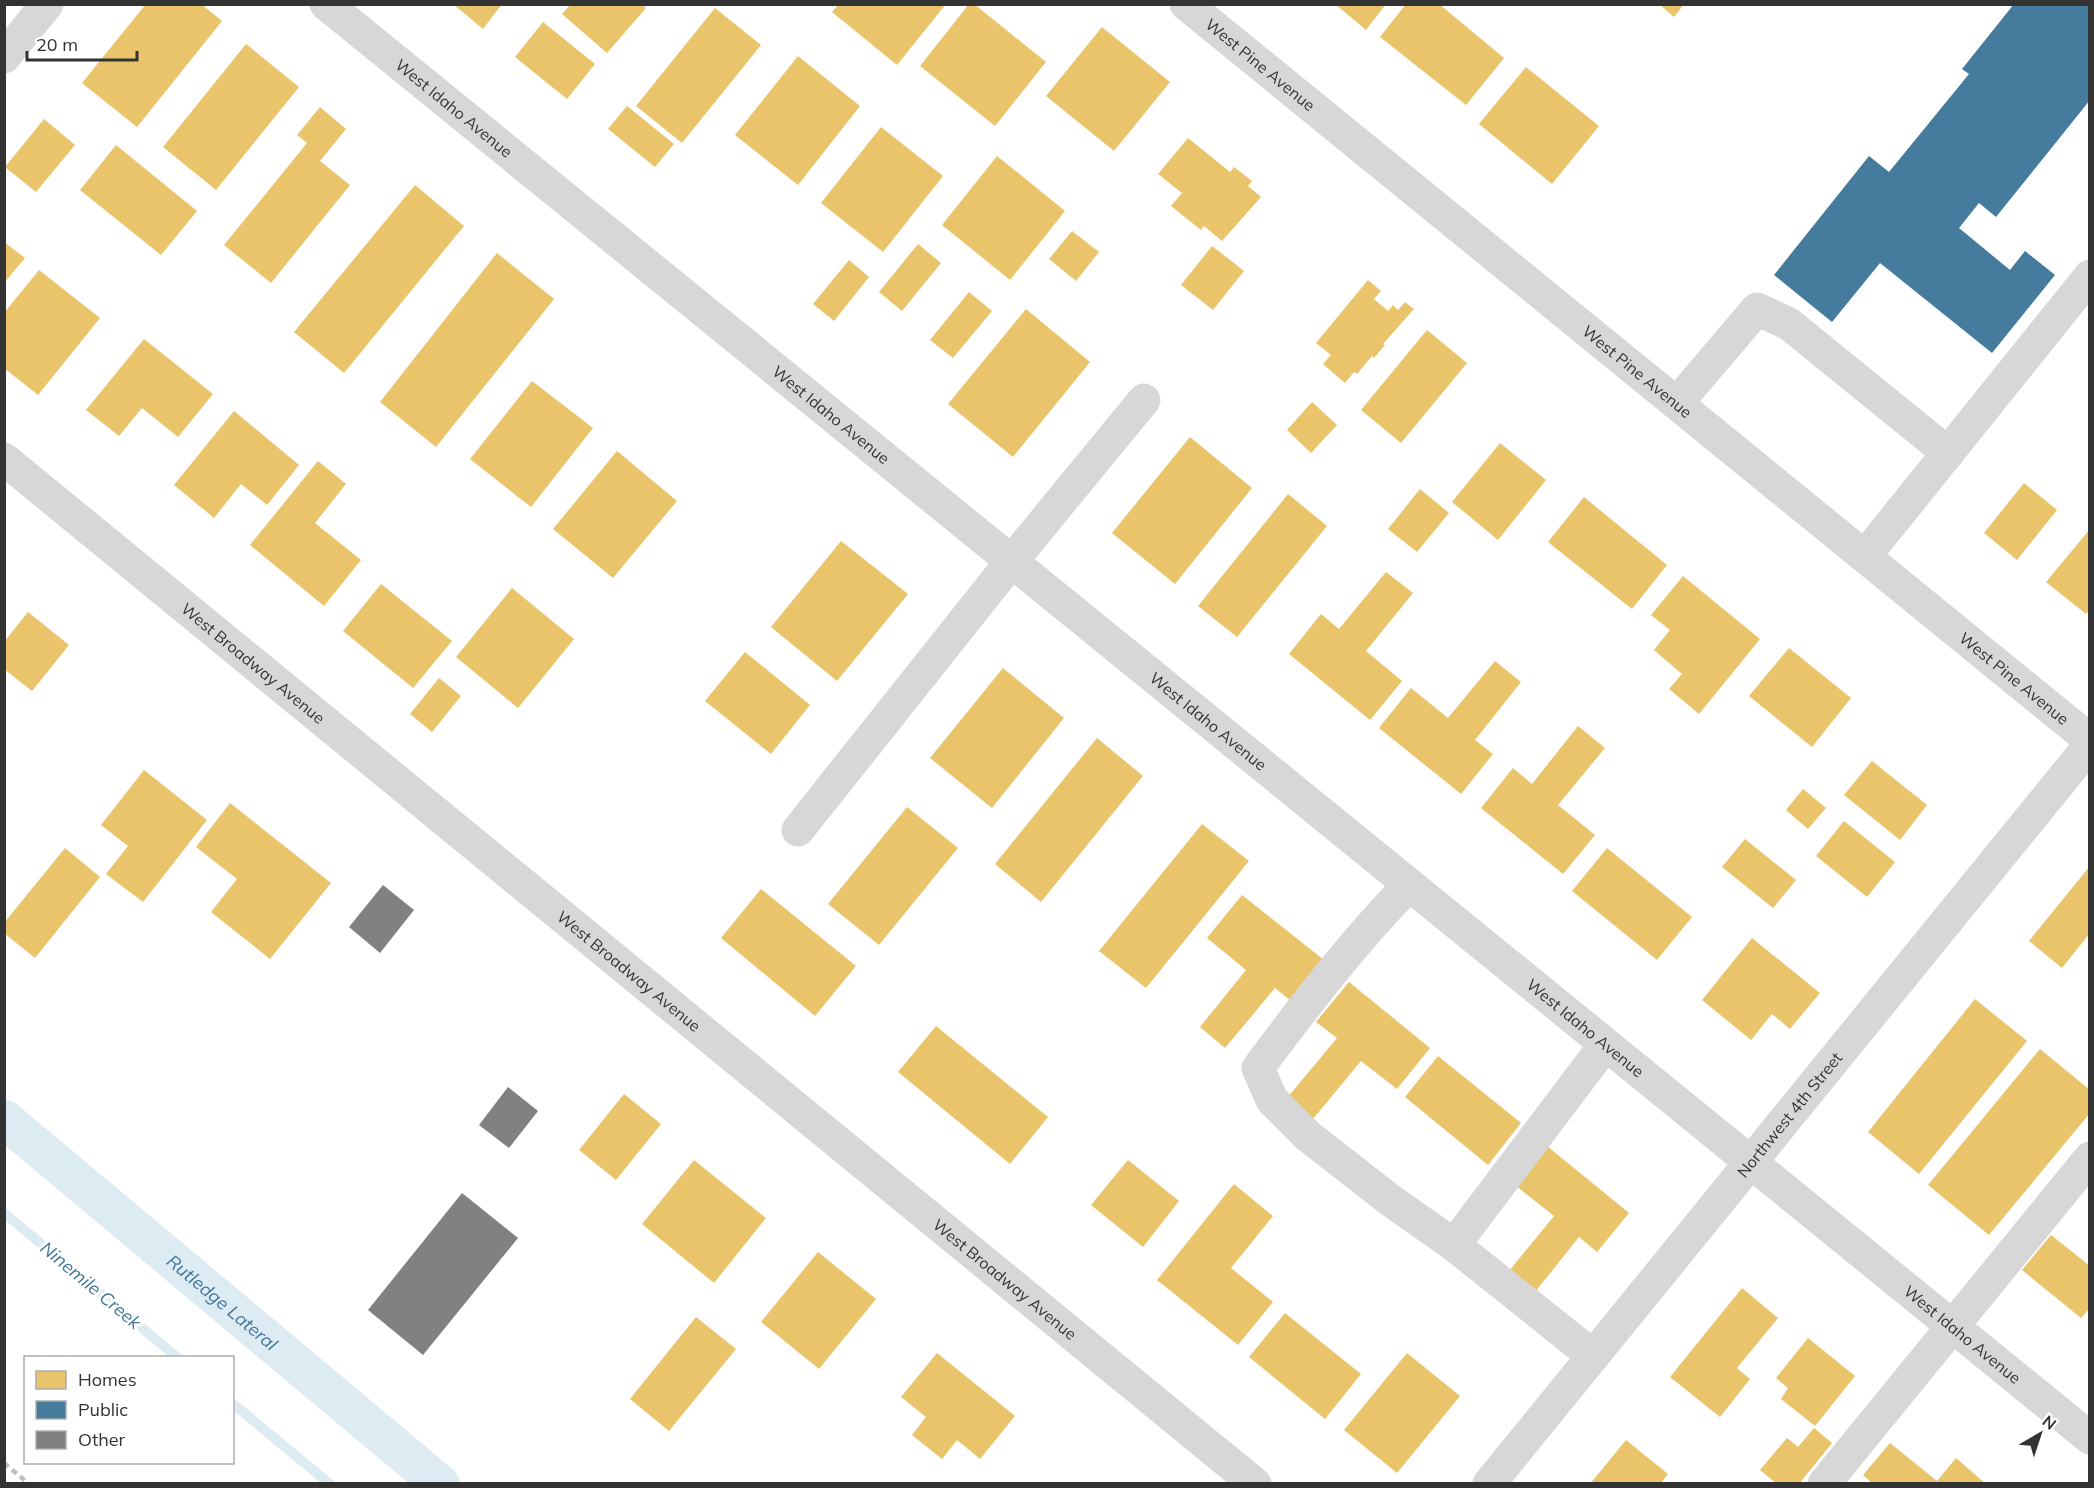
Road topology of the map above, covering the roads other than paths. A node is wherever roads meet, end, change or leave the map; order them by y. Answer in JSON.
{"nodes":[{"id":1,"x":47,"y":4,"type":"edge"},
{"id":2,"x":326,"y":4,"type":"edge"},
{"id":3,"x":1186,"y":4,"type":"edge"},
{"id":4,"x":9,"y":41,"type":"edge"},
{"id":5,"x":2090,"y":276,"type":"edge"},
{"id":6,"x":1144,"y":400,"type":"dead end"},
{"id":7,"x":1677,"y":403,"type":"junction"},
{"id":8,"x":1948,"y":453,"type":"junction"},
{"id":9,"x":4,"y":459,"type":"edge"},
{"id":10,"x":1865,"y":556,"type":"junction"},
{"id":11,"x":1011,"y":562,"type":"junction"},
{"id":12,"x":2090,"y":740,"type":"edge"},
{"id":13,"x":2090,"y":745,"type":"edge"},
{"id":14,"x":798,"y":830,"type":"dead end"},
{"id":15,"x":1408,"y":885,"type":"junction"},
{"id":16,"x":1605,"y":1045,"type":"junction"},
{"id":17,"x":2090,"y":1158,"type":"edge"},
{"id":18,"x":1751,"y":1162,"type":"junction"},
{"id":19,"x":1454,"y":1245,"type":"junction"},
{"id":20,"x":1953,"y":1327,"type":"junction"},
{"id":21,"x":1593,"y":1356,"type":"junction"},
{"id":22,"x":2090,"y":1438,"type":"edge"},
{"id":23,"x":1255,"y":1484,"type":"edge"},
{"id":24,"x":1489,"y":1484,"type":"edge"},
{"id":25,"x":1824,"y":1484,"type":"edge"}],
"edges":[{"from":1,"to":4,"type":"street"},
{"from":2,"to":11,"type":"street","name":"West Idaho Avenue"},
{"from":3,"to":7,"type":"street","name":"West Pine Avenue"},
{"from":5,"to":8,"type":"street"},
{"from":6,"to":11,"type":"street"},
{"from":7,"to":8,"type":"street"},
{"from":7,"to":10,"type":"street","name":"West Pine Avenue"},
{"from":8,"to":10,"type":"street"},
{"from":9,"to":23,"type":"street","name":"West Broadway Avenue"},
{"from":10,"to":12,"type":"street","name":"West Pine Avenue"},
{"from":11,"to":14,"type":"street"},
{"from":11,"to":15,"type":"street","name":"West Idaho Avenue"},
{"from":13,"to":18,"type":"street","name":"Northwest 4th Street"},
{"from":15,"to":16,"type":"street","name":"West Idaho Avenue"},
{"from":15,"to":19,"type":"street"},
{"from":16,"to":18,"type":"street","name":"West Idaho Avenue"},
{"from":16,"to":19,"type":"street"},
{"from":17,"to":20,"type":"street"},
{"from":18,"to":20,"type":"street","name":"West Idaho Avenue"},
{"from":18,"to":21,"type":"street","name":"Northwest 4th Street"},
{"from":19,"to":21,"type":"street"},
{"from":20,"to":22,"type":"street","name":"West Idaho Avenue"},
{"from":20,"to":25,"type":"street"},
{"from":21,"to":24,"type":"street","name":"Northwest 4th Street"}]}
